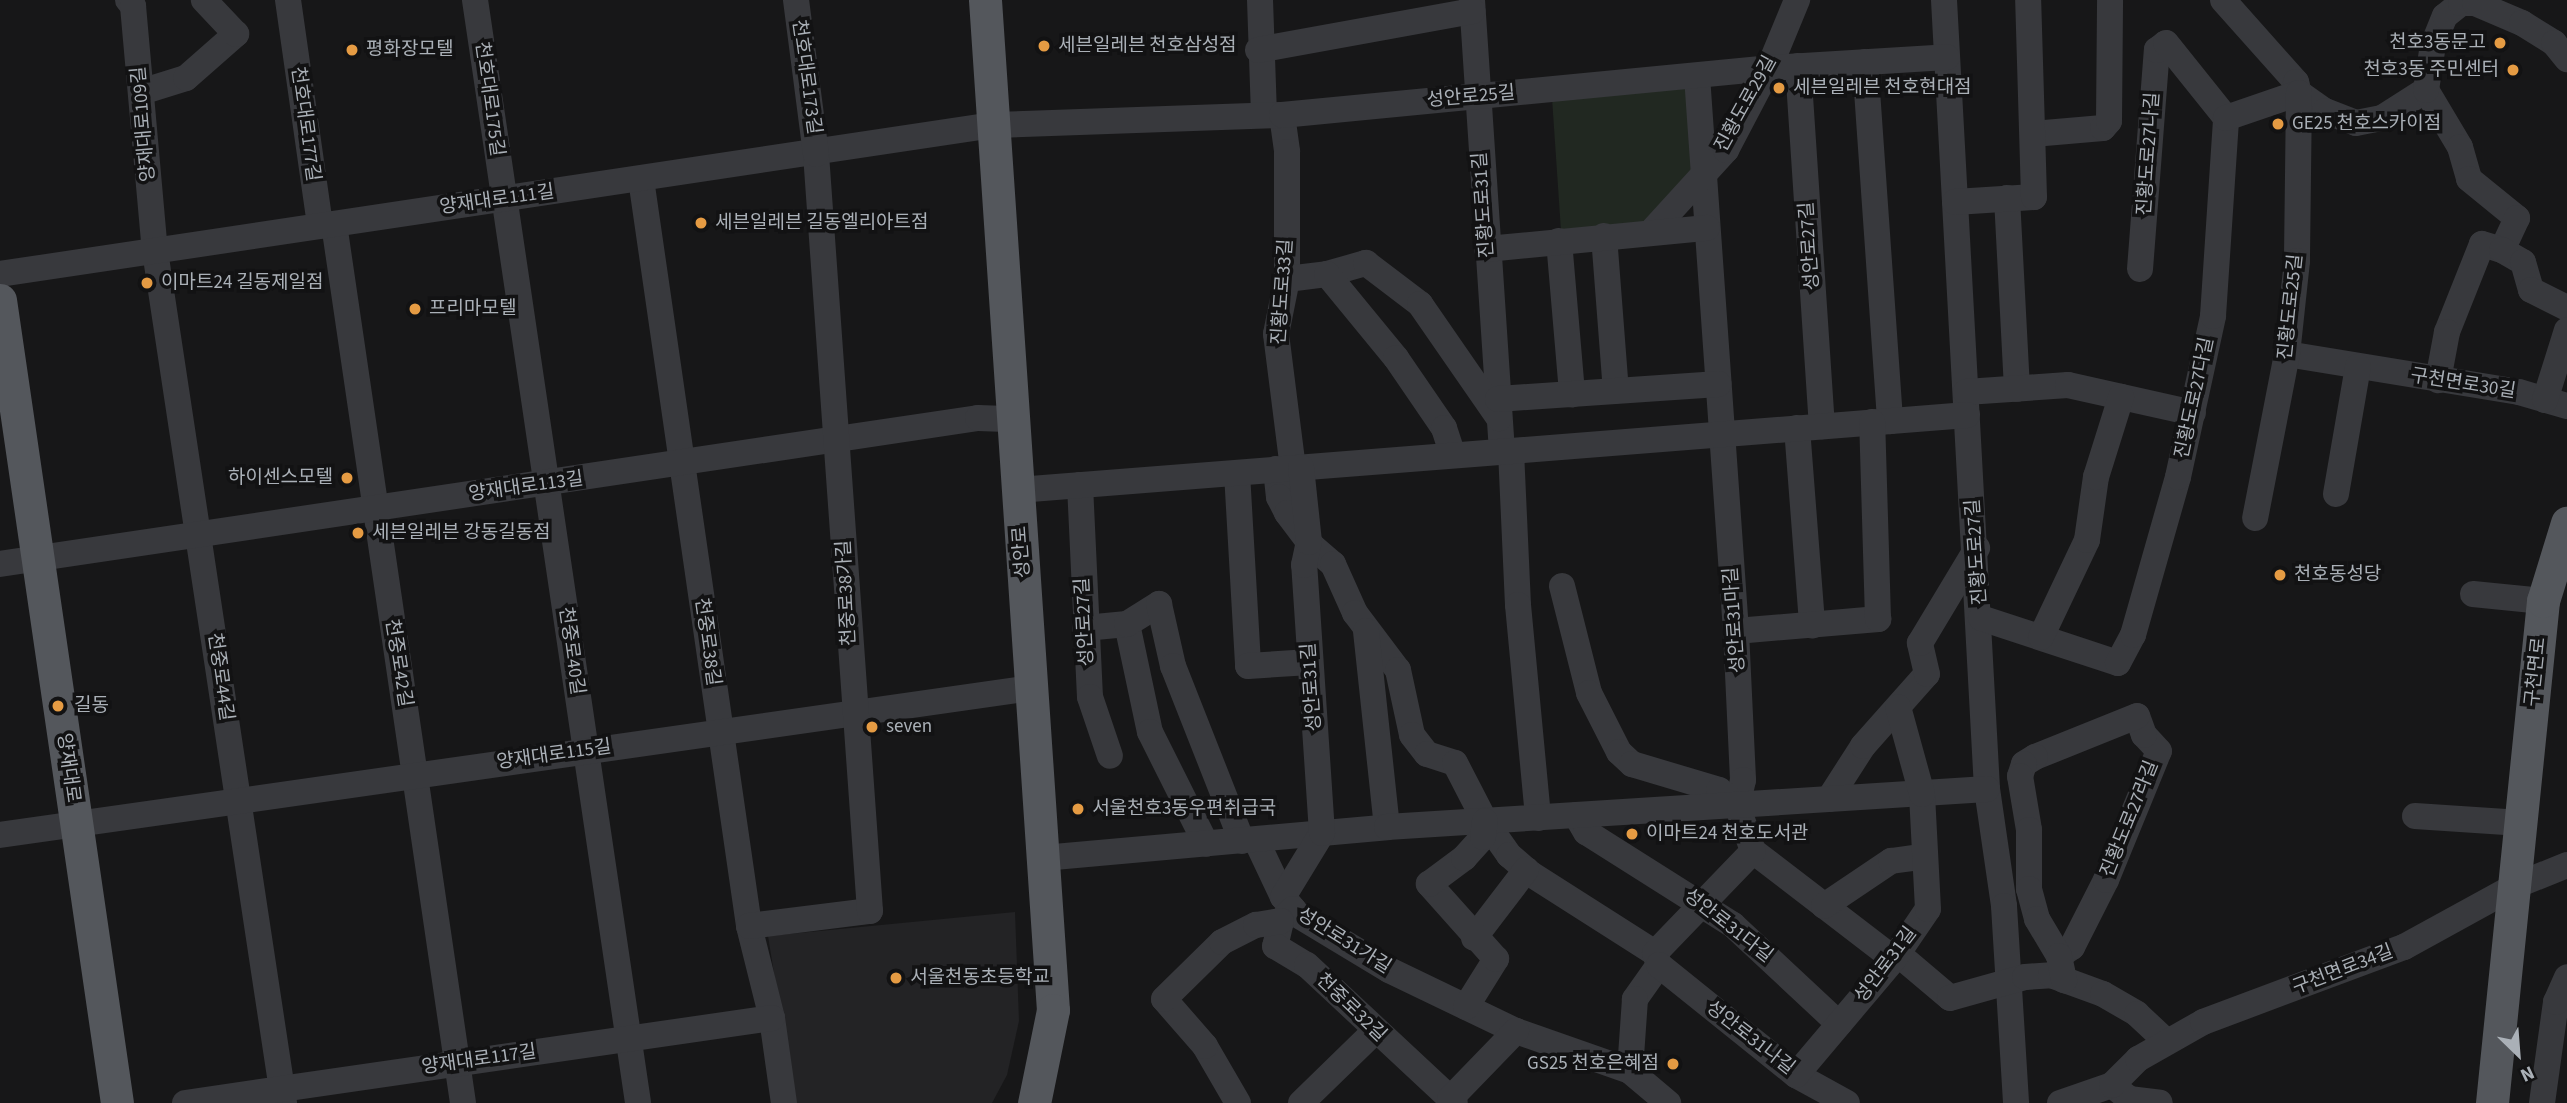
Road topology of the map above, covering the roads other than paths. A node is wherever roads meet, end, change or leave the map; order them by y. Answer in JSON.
{"nodes":[{"id":1,"x":128,"y":0,"type":"edge"},
{"id":2,"x":204,"y":0,"type":"edge"},
{"id":3,"x":270,"y":0,"type":"edge"},
{"id":4,"x":475,"y":0,"type":"edge"},
{"id":5,"x":796,"y":0,"type":"edge"},
{"id":6,"x":985,"y":0,"type":"edge"},
{"id":7,"x":1260,"y":0,"type":"edge"},
{"id":8,"x":1797,"y":0,"type":"edge"},
{"id":9,"x":1944,"y":0,"type":"edge"},
{"id":10,"x":2028,"y":0,"type":"edge"},
{"id":11,"x":2110,"y":0,"type":"edge"},
{"id":12,"x":2223,"y":0,"type":"edge"},
{"id":13,"x":1472,"y":6,"type":"edge"},
{"id":14,"x":289,"y":11,"type":"edge"},
{"id":15,"x":2525,"y":12,"type":"edge"},
{"id":16,"x":1258,"y":50,"type":"junction"},
{"id":17,"x":1947,"y":57,"type":"junction"},
{"id":18,"x":2567,"y":59,"type":"edge"},
{"id":19,"x":1865,"y":62,"type":"junction"},
{"id":20,"x":1798,"y":66,"type":"junction"},
{"id":21,"x":1769,"y":68,"type":"junction"},
{"id":22,"x":1697,"y":76,"type":"junction"},
{"id":23,"x":2426,"y":90,"type":"junction"},
{"id":24,"x":141,"y":92,"type":"junction"},
{"id":25,"x":2299,"y":93,"type":"junction"},
{"id":26,"x":1475,"y":97,"type":"junction"},
{"id":27,"x":1273,"y":115,"type":"junction"},
{"id":28,"x":2227,"y":118,"type":"junction"},
{"id":29,"x":994,"y":125,"type":"junction"},
{"id":30,"x":2034,"y":134,"type":"junction"},
{"id":31,"x":816,"y":154,"type":"junction"},
{"id":32,"x":1703,"y":171,"type":"junction"},
{"id":33,"x":641,"y":179,"type":"junction"},
{"id":34,"x":504,"y":198,"type":"junction"},
{"id":35,"x":2007,"y":198,"type":"junction"},
{"id":36,"x":1955,"y":202,"type":"junction"},
{"id":37,"x":327,"y":225,"type":"junction"},
{"id":38,"x":1707,"y":228,"type":"junction"},
{"id":39,"x":1652,"y":231,"type":"junction"},
{"id":40,"x":1604,"y":236,"type":"junction"},
{"id":41,"x":1559,"y":241,"type":"junction"},
{"id":42,"x":1487,"y":249,"type":"junction"},
{"id":43,"x":2502,"y":250,"type":"junction"},
{"id":44,"x":155,"y":251,"type":"junction"},
{"id":45,"x":2140,"y":269,"type":"dead end"},
{"id":46,"x":0,"y":274,"type":"edge"},
{"id":47,"x":1327,"y":274,"type":"junction"},
{"id":48,"x":1287,"y":279,"type":"junction"},
{"id":49,"x":0,"y":300,"type":"edge"},
{"id":50,"x":2567,"y":308,"type":"edge"},
{"id":51,"x":2567,"y":330,"type":"edge"},
{"id":52,"x":2287,"y":354,"type":"junction"},
{"id":53,"x":2358,"y":367,"type":"junction"},
{"id":54,"x":2438,"y":380,"type":"junction"},
{"id":55,"x":1718,"y":384,"type":"junction"},
{"id":56,"x":2017,"y":389,"type":"junction"},
{"id":57,"x":1616,"y":391,"type":"junction"},
{"id":58,"x":1572,"y":394,"type":"junction"},
{"id":59,"x":2121,"y":397,"type":"junction"},
{"id":60,"x":2556,"y":403,"type":"edge"},
{"id":61,"x":1966,"y":404,"type":"junction"},
{"id":62,"x":1499,"y":408,"type":"junction"},
{"id":63,"x":2193,"y":413,"type":"junction"},
{"id":64,"x":1014,"y":419,"type":"junction"},
{"id":65,"x":1881,"y":421,"type":"junction"},
{"id":66,"x":1809,"y":427,"type":"junction"},
{"id":67,"x":10,"y":434,"type":"edge"},
{"id":68,"x":1721,"y":434,"type":"junction"},
{"id":69,"x":838,"y":440,"type":"junction"},
{"id":70,"x":1506,"y":451,"type":"junction"},
{"id":71,"x":1453,"y":455,"type":"junction"},
{"id":72,"x":682,"y":463,"type":"junction"},
{"id":73,"x":1290,"y":468,"type":"junction"},
{"id":74,"x":1237,"y":473,"type":"junction"},
{"id":75,"x":546,"y":484,"type":"junction"},
{"id":76,"x":1080,"y":485,"type":"junction"},
{"id":77,"x":1018,"y":490,"type":"junction"},
{"id":78,"x":2336,"y":494,"type":"dead end"},
{"id":79,"x":375,"y":509,"type":"junction"},
{"id":80,"x":2255,"y":518,"type":"dead end"},
{"id":81,"x":2567,"y":523,"type":"edge"},
{"id":82,"x":200,"y":535,"type":"junction"},
{"id":83,"x":1309,"y":542,"type":"junction"},
{"id":84,"x":1977,"y":548,"type":"junction"},
{"id":85,"x":38,"y":558,"type":"junction"},
{"id":86,"x":0,"y":564,"type":"edge"},
{"id":87,"x":1562,"y":586,"type":"dead end"},
{"id":88,"x":2473,"y":594,"type":"dead end"},
{"id":89,"x":2543,"y":601,"type":"junction"},
{"id":90,"x":1981,"y":618,"type":"junction"},
{"id":91,"x":1127,"y":624,"type":"junction"},
{"id":92,"x":1812,"y":625,"type":"junction"},
{"id":93,"x":1085,"y":628,"type":"junction"},
{"id":94,"x":1366,"y":631,"type":"junction"},
{"id":95,"x":1736,"y":631,"type":"junction"},
{"id":96,"x":2041,"y":637,"type":"junction"},
{"id":97,"x":1310,"y":662,"type":"junction"},
{"id":98,"x":1031,"y":688,"type":"junction"},
{"id":99,"x":1898,"y":707,"type":"junction"},
{"id":100,"x":854,"y":712,"type":"junction"},
{"id":101,"x":720,"y":731,"type":"junction"},
{"id":102,"x":586,"y":750,"type":"junction"},
{"id":103,"x":1110,"y":756,"type":"dead end"},
{"id":104,"x":415,"y":775,"type":"junction"},
{"id":105,"x":1922,"y":794,"type":"junction"},
{"id":106,"x":1829,"y":799,"type":"junction"},
{"id":107,"x":1990,"y":799,"type":"junction"},
{"id":108,"x":238,"y":800,"type":"junction"},
{"id":109,"x":1737,"y":805,"type":"junction"},
{"id":110,"x":1576,"y":815,"type":"junction"},
{"id":111,"x":2415,"y":816,"type":"dead end"},
{"id":112,"x":1538,"y":818,"type":"junction"},
{"id":113,"x":1485,"y":821,"type":"junction"},
{"id":114,"x":2521,"y":823,"type":"junction"},
{"id":115,"x":76,"y":824,"type":"junction"},
{"id":116,"x":1387,"y":827,"type":"junction"},
{"id":117,"x":1322,"y":832,"type":"junction"},
{"id":118,"x":0,"y":835,"type":"edge"},
{"id":119,"x":1249,"y":840,"type":"junction"},
{"id":120,"x":1206,"y":844,"type":"junction"},
{"id":121,"x":1753,"y":851,"type":"junction"},
{"id":122,"x":1925,"y":856,"type":"junction"},
{"id":123,"x":1043,"y":858,"type":"junction"},
{"id":124,"x":2567,"y":865,"type":"edge"},
{"id":125,"x":1526,"y":870,"type":"junction"},
{"id":126,"x":2515,"y":886,"type":"junction"},
{"id":127,"x":2029,"y":889,"type":"junction"},
{"id":128,"x":1706,"y":904,"type":"junction"},
{"id":129,"x":1824,"y":906,"type":"junction"},
{"id":130,"x":1286,"y":909,"type":"junction"},
{"id":131,"x":749,"y":926,"type":"junction"},
{"id":132,"x":1474,"y":938,"type":"junction"},
{"id":133,"x":1896,"y":957,"type":"junction"},
{"id":134,"x":1657,"y":959,"type":"junction"},
{"id":135,"x":2062,"y":968,"type":"junction"},
{"id":136,"x":2567,"y":977,"type":"edge"},
{"id":137,"x":2010,"y":982,"type":"junction"},
{"id":138,"x":1466,"y":1007,"type":"junction"},
{"id":139,"x":772,"y":1018,"type":"junction"},
{"id":140,"x":1839,"y":1024,"type":"junction"},
{"id":141,"x":2559,"y":1030,"type":"edge"},
{"id":142,"x":1517,"y":1031,"type":"junction"},
{"id":143,"x":1374,"y":1032,"type":"junction"},
{"id":144,"x":628,"y":1040,"type":"junction"},
{"id":145,"x":2167,"y":1042,"type":"junction"},
{"id":146,"x":457,"y":1063,"type":"junction"},
{"id":147,"x":1630,"y":1071,"type":"junction"},
{"id":148,"x":1796,"y":1075,"type":"junction"},
{"id":149,"x":2112,"y":1085,"type":"junction"},
{"id":150,"x":282,"y":1095,"type":"edge"},
{"id":151,"x":1453,"y":1101,"type":"edge"},
{"id":152,"x":117,"y":1103,"type":"edge"},
{"id":153,"x":185,"y":1103,"type":"edge"},
{"id":154,"x":463,"y":1103,"type":"edge"},
{"id":155,"x":638,"y":1103,"type":"edge"},
{"id":156,"x":784,"y":1103,"type":"edge"},
{"id":157,"x":1034,"y":1103,"type":"edge"},
{"id":158,"x":1238,"y":1103,"type":"edge"},
{"id":159,"x":1301,"y":1103,"type":"edge"},
{"id":160,"x":1668,"y":1103,"type":"edge"},
{"id":161,"x":1847,"y":1103,"type":"edge"},
{"id":162,"x":2016,"y":1103,"type":"edge"},
{"id":163,"x":2060,"y":1103,"type":"edge"},
{"id":164,"x":2160,"y":1103,"type":"edge"},
{"id":165,"x":2492,"y":1103,"type":"edge"},
{"id":166,"x":2542,"y":1103,"type":"edge"}],
"edges":[{"from":1,"to":24,"type":"street","name":"양재대로109길"},
{"from":2,"to":24,"type":"street"},
{"from":3,"to":14,"type":"street","name":"천호대로177길"},
{"from":4,"to":34,"type":"street","name":"천호대로175길"},
{"from":5,"to":31,"type":"street","name":"천호대로173길"},
{"from":6,"to":29,"type":"main road","name":"성안로"},
{"from":7,"to":16,"type":"street","name":"진황도로33길"},
{"from":8,"to":21,"type":"street","name":"진황도로29길"},
{"from":9,"to":17,"type":"street","name":"진황도로27길"},
{"from":10,"to":30,"type":"street"},
{"from":11,"to":30,"type":"street"},
{"from":12,"to":25,"type":"street"},
{"from":13,"to":16,"type":"street","name":"진황도로31길"},
{"from":13,"to":26,"type":"street","name":"진황도로31길"},
{"from":14,"to":37,"type":"street","name":"천호대로177길"},
{"from":15,"to":18,"type":"street"},
{"from":15,"to":23,"type":"street"},
{"from":16,"to":27,"type":"street","name":"진황도로33길"},
{"from":17,"to":19,"type":"street","name":"성안로25길"},
{"from":17,"to":36,"type":"street","name":"진황도로27길"},
{"from":19,"to":20,"type":"street","name":"성안로25길"},
{"from":19,"to":65,"type":"street"},
{"from":20,"to":21,"type":"street","name":"성안로25길"},
{"from":20,"to":66,"type":"street","name":"성안로27길"},
{"from":21,"to":22,"type":"street","name":"성안로25길"},
{"from":21,"to":32,"type":"street","name":"진황도로29길"},
{"from":22,"to":26,"type":"street","name":"성안로25길"},
{"from":22,"to":32,"type":"street"},
{"from":23,"to":25,"type":"street"},
{"from":23,"to":43,"type":"street"},
{"from":24,"to":44,"type":"street","name":"양재대로109길"},
{"from":25,"to":28,"type":"street"},
{"from":25,"to":52,"type":"street","name":"진황도로25길"},
{"from":26,"to":27,"type":"street","name":"성안로25길"},
{"from":26,"to":42,"type":"street","name":"진황도로31길"},
{"from":27,"to":29,"type":"street","name":"성안로25길"},
{"from":27,"to":48,"type":"street","name":"진황도로33길"},
{"from":28,"to":45,"type":"street","name":"진황도로27나길"},
{"from":28,"to":63,"type":"street","name":"진황도로27다길"},
{"from":29,"to":31,"type":"street","name":"양재대로111길"},
{"from":29,"to":64,"type":"main road","name":"성안로"},
{"from":30,"to":35,"type":"street"},
{"from":31,"to":33,"type":"street","name":"양재대로111길"},
{"from":31,"to":69,"type":"street","name":"천중로38가길"},
{"from":32,"to":38,"type":"street"},
{"from":32,"to":39,"type":"street","name":"진황도로29길"},
{"from":33,"to":34,"type":"street","name":"양재대로111길"},
{"from":33,"to":72,"type":"street","name":"천중로38길"},
{"from":34,"to":37,"type":"street","name":"양재대로111길"},
{"from":34,"to":75,"type":"street","name":"천중로40길"},
{"from":35,"to":36,"type":"street"},
{"from":35,"to":56,"type":"street"},
{"from":36,"to":61,"type":"street","name":"진황도로27길"},
{"from":37,"to":44,"type":"street","name":"양재대로111길"},
{"from":37,"to":79,"type":"street","name":"천중로42길"},
{"from":38,"to":39,"type":"street"},
{"from":38,"to":55,"type":"street"},
{"from":39,"to":40,"type":"street"},
{"from":40,"to":41,"type":"street"},
{"from":40,"to":57,"type":"street"},
{"from":41,"to":42,"type":"street"},
{"from":41,"to":58,"type":"street"},
{"from":42,"to":62,"type":"street","name":"진황도로31길"},
{"from":43,"to":50,"type":"street"},
{"from":43,"to":54,"type":"street"},
{"from":44,"to":46,"type":"street","name":"양재대로111길"},
{"from":44,"to":82,"type":"street","name":"천중로44길"},
{"from":47,"to":48,"type":"street"},
{"from":47,"to":62,"type":"street","name":"진황도로31길"},
{"from":47,"to":71,"type":"street"},
{"from":48,"to":73,"type":"street","name":"진황도로33길"},
{"from":49,"to":67,"type":"main road","name":"양재대로"},
{"from":51,"to":60,"type":"street"},
{"from":52,"to":53,"type":"street","name":"구천면로30길"},
{"from":52,"to":80,"type":"street","name":"진황도로25길"},
{"from":53,"to":54,"type":"street","name":"구천면로30길"},
{"from":53,"to":78,"type":"street"},
{"from":54,"to":60,"type":"street","name":"구천면로30길"},
{"from":55,"to":57,"type":"street"},
{"from":55,"to":68,"type":"street"},
{"from":56,"to":59,"type":"street"},
{"from":56,"to":61,"type":"street"},
{"from":57,"to":58,"type":"street"},
{"from":58,"to":62,"type":"street"},
{"from":59,"to":63,"type":"street"},
{"from":59,"to":96,"type":"street"},
{"from":61,"to":65,"type":"street"},
{"from":61,"to":84,"type":"street","name":"진황도로27길"},
{"from":62,"to":70,"type":"street","name":"진황도로31길"},
{"from":63,"to":96,"type":"street","name":"진황도로27다길"},
{"from":64,"to":69,"type":"street","name":"양재대로113길"},
{"from":64,"to":77,"type":"main road","name":"성안로"},
{"from":65,"to":66,"type":"street"},
{"from":65,"to":92,"type":"street"},
{"from":66,"to":68,"type":"street"},
{"from":66,"to":92,"type":"street","name":"성안로27길"},
{"from":67,"to":85,"type":"main road","name":"양재대로"},
{"from":68,"to":70,"type":"street"},
{"from":68,"to":95,"type":"street","name":"성안로31마길"},
{"from":69,"to":72,"type":"street","name":"양재대로113길"},
{"from":69,"to":100,"type":"street","name":"천중로38가길"},
{"from":70,"to":71,"type":"street"},
{"from":70,"to":112,"type":"street","name":"진황도로31길"},
{"from":71,"to":73,"type":"street"},
{"from":72,"to":75,"type":"street","name":"양재대로113길"},
{"from":72,"to":101,"type":"street","name":"천중로38길"},
{"from":73,"to":74,"type":"street"},
{"from":73,"to":83,"type":"street","name":"성안로31길"},
{"from":74,"to":76,"type":"street"},
{"from":74,"to":97,"type":"street"},
{"from":75,"to":79,"type":"street","name":"양재대로113길"},
{"from":75,"to":102,"type":"street","name":"천중로40길"},
{"from":76,"to":77,"type":"street"},
{"from":76,"to":93,"type":"street","name":"성안로27길"},
{"from":77,"to":98,"type":"main road","name":"성안로"},
{"from":79,"to":82,"type":"street","name":"양재대로113길"},
{"from":79,"to":104,"type":"street","name":"천중로42길"},
{"from":81,"to":89,"type":"main road","name":"구천면로"},
{"from":82,"to":85,"type":"street","name":"양재대로113길"},
{"from":82,"to":108,"type":"street","name":"천중로44길"},
{"from":83,"to":94,"type":"street"},
{"from":83,"to":97,"type":"street","name":"성안로31길"},
{"from":84,"to":90,"type":"street","name":"진황도로27길"},
{"from":84,"to":99,"type":"street"},
{"from":85,"to":86,"type":"street","name":"양재대로113길"},
{"from":85,"to":115,"type":"main road","name":"양재대로"},
{"from":87,"to":109,"type":"street"},
{"from":88,"to":89,"type":"street"},
{"from":89,"to":114,"type":"main road","name":"구천면로"},
{"from":90,"to":96,"type":"street","name":"진황도로27다길"},
{"from":90,"to":107,"type":"street","name":"진황도로27길"},
{"from":91,"to":93,"type":"street"},
{"from":91,"to":119,"type":"street"},
{"from":91,"to":120,"type":"street"},
{"from":92,"to":95,"type":"street"},
{"from":93,"to":103,"type":"street","name":"성안로27길"},
{"from":94,"to":113,"type":"street"},
{"from":94,"to":116,"type":"street"},
{"from":95,"to":109,"type":"street","name":"성안로31마길"},
{"from":97,"to":117,"type":"street","name":"성안로31길"},
{"from":98,"to":100,"type":"street","name":"양재대로115길"},
{"from":98,"to":123,"type":"main road","name":"성안로"},
{"from":99,"to":105,"type":"street","name":"성안로31길"},
{"from":99,"to":106,"type":"street"},
{"from":100,"to":101,"type":"street","name":"양재대로115길"},
{"from":100,"to":131,"type":"street","name":"천중로38가길"},
{"from":101,"to":102,"type":"street","name":"양재대로115길"},
{"from":101,"to":131,"type":"street","name":"천중로38길"},
{"from":102,"to":104,"type":"street","name":"양재대로115길"},
{"from":102,"to":144,"type":"street","name":"천중로40길"},
{"from":104,"to":108,"type":"street","name":"양재대로115길"},
{"from":104,"to":146,"type":"street","name":"천중로42길"},
{"from":105,"to":106,"type":"street"},
{"from":105,"to":107,"type":"street"},
{"from":105,"to":122,"type":"street","name":"성안로31길"},
{"from":106,"to":109,"type":"street"},
{"from":107,"to":127,"type":"street","name":"진황도로27라길"},
{"from":107,"to":137,"type":"street","name":"진황도로27길"},
{"from":108,"to":115,"type":"street","name":"양재대로115길"},
{"from":108,"to":150,"type":"street","name":"천중로44길"},
{"from":109,"to":110,"type":"street"},
{"from":109,"to":121,"type":"street"},
{"from":110,"to":112,"type":"street"},
{"from":110,"to":128,"type":"street","name":"성안로31다길"},
{"from":111,"to":114,"type":"street"},
{"from":112,"to":113,"type":"street"},
{"from":113,"to":116,"type":"street"},
{"from":113,"to":125,"type":"street","name":"성안로31나길"},
{"from":113,"to":132,"type":"street"},
{"from":114,"to":126,"type":"main road","name":"구천면로"},
{"from":115,"to":118,"type":"street","name":"양재대로115길"},
{"from":115,"to":152,"type":"main road","name":"양재대로"},
{"from":116,"to":117,"type":"street"},
{"from":117,"to":119,"type":"street"},
{"from":117,"to":130,"type":"street"},
{"from":119,"to":120,"type":"street"},
{"from":119,"to":130,"type":"street","name":"성안로31가길"},
{"from":120,"to":123,"type":"street"},
{"from":121,"to":128,"type":"street"},
{"from":121,"to":129,"type":"street"},
{"from":122,"to":129,"type":"street"},
{"from":122,"to":133,"type":"street","name":"성안로31길"},
{"from":123,"to":157,"type":"main road","name":"성안로"},
{"from":124,"to":126,"type":"street","name":"구천면로34길"},
{"from":125,"to":132,"type":"street"},
{"from":125,"to":134,"type":"street","name":"성안로31나길"},
{"from":126,"to":145,"type":"street","name":"구천면로34길"},
{"from":126,"to":165,"type":"main road","name":"구천면로"},
{"from":127,"to":135,"type":"street","name":"진황도로27라길"},
{"from":127,"to":135,"type":"street","name":"진황도로27라길"},
{"from":128,"to":134,"type":"street"},
{"from":128,"to":140,"type":"street","name":"성안로31다길"},
{"from":129,"to":133,"type":"street"},
{"from":130,"to":138,"type":"street","name":"성안로31가길"},
{"from":130,"to":143,"type":"street","name":"천중로32길"},
{"from":130,"to":158,"type":"street"},
{"from":131,"to":139,"type":"street","name":"천중로38길"},
{"from":132,"to":138,"type":"street"},
{"from":133,"to":137,"type":"street"},
{"from":133,"to":140,"type":"street","name":"성안로31길"},
{"from":134,"to":147,"type":"street"},
{"from":134,"to":148,"type":"street","name":"성안로31나길"},
{"from":135,"to":137,"type":"street"},
{"from":135,"to":145,"type":"street"},
{"from":136,"to":141,"type":"street"},
{"from":137,"to":162,"type":"street","name":"진황도로27길"},
{"from":138,"to":142,"type":"street","name":"성안로31가길"},
{"from":139,"to":144,"type":"street","name":"양재대로117길"},
{"from":139,"to":156,"type":"street","name":"천중로38길"},
{"from":140,"to":148,"type":"street","name":"성안로31길"},
{"from":141,"to":166,"type":"street"},
{"from":142,"to":147,"type":"street","name":"성안로31가길"},
{"from":142,"to":151,"type":"street"},
{"from":143,"to":151,"type":"street","name":"천중로32길"},
{"from":143,"to":159,"type":"street"},
{"from":144,"to":146,"type":"street","name":"양재대로117길"},
{"from":144,"to":155,"type":"street","name":"천중로40길"},
{"from":145,"to":149,"type":"street","name":"구천면로34길"},
{"from":146,"to":150,"type":"street","name":"양재대로117길"},
{"from":146,"to":154,"type":"street","name":"천중로42길"},
{"from":147,"to":160,"type":"street","name":"성안로31가길"},
{"from":148,"to":161,"type":"street","name":"성안로31나길"},
{"from":149,"to":163,"type":"street","name":"구천면로34길"},
{"from":149,"to":164,"type":"street"},
{"from":150,"to":153,"type":"street","name":"양재대로117길"}]}
